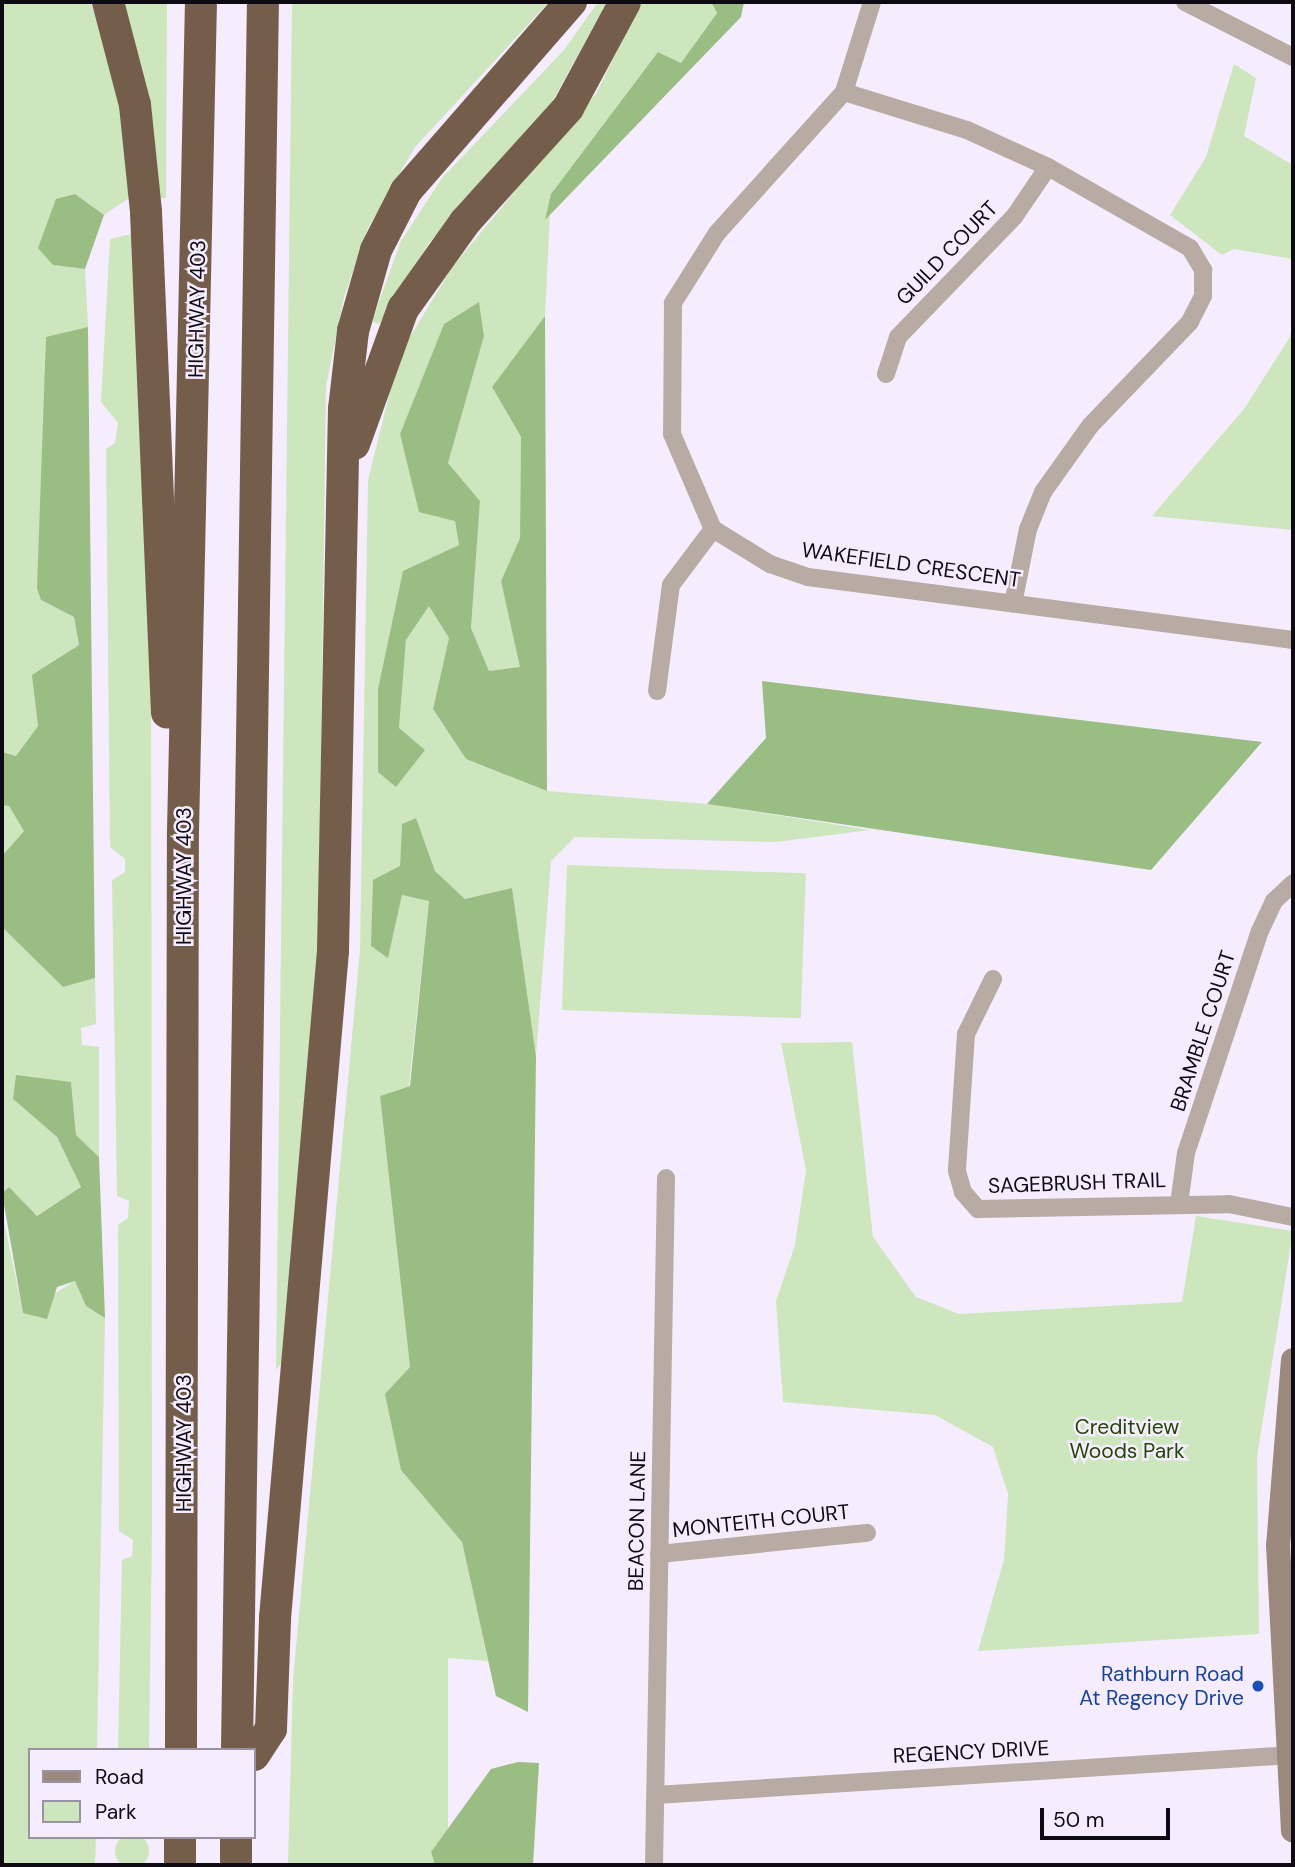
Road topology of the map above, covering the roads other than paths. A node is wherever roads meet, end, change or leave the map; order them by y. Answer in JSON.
{"nodes":[{"id":1,"x":108,"y":2,"type":"edge"},
{"id":2,"x":201,"y":2,"type":"edge"},
{"id":3,"x":263,"y":2,"type":"edge"},
{"id":4,"x":571,"y":2,"type":"edge"},
{"id":5,"x":625,"y":2,"type":"edge"},
{"id":6,"x":873,"y":2,"type":"edge"},
{"id":7,"x":1185,"y":2,"type":"edge"},
{"id":8,"x":1293,"y":57,"type":"edge"},
{"id":9,"x":844,"y":92,"type":"junction"},
{"id":10,"x":1048,"y":167,"type":"junction"},
{"id":11,"x":886,"y":374,"type":"dead end"},
{"id":12,"x":345,"y":472,"type":"junction"},
{"id":13,"x":713,"y":529,"type":"junction"},
{"id":14,"x":1013,"y":604,"type":"junction"},
{"id":15,"x":1293,"y":640,"type":"edge"},
{"id":16,"x":657,"y":691,"type":"dead end"},
{"id":17,"x":183,"y":832,"type":"junction"},
{"id":18,"x":1293,"y":883,"type":"edge"},
{"id":19,"x":993,"y":979,"type":"dead end"},
{"id":20,"x":666,"y":1178,"type":"dead end"},
{"id":21,"x":1179,"y":1203,"type":"junction"},
{"id":22,"x":1293,"y":1217,"type":"edge"},
{"id":23,"x":1293,"y":1360,"type":"edge"},
{"id":24,"x":867,"y":1533,"type":"dead end"},
{"id":25,"x":659,"y":1553,"type":"junction"},
{"id":26,"x":181,"y":1748,"type":"edge"},
{"id":27,"x":237,"y":1748,"type":"edge"},
{"id":28,"x":256,"y":1752,"type":"edge"},
{"id":29,"x":1291,"y":1755,"type":"edge"},
{"id":30,"x":656,"y":1795,"type":"junction"},
{"id":31,"x":1293,"y":1830,"type":"edge"},
{"id":32,"x":180,"y":1839,"type":"edge"},
{"id":33,"x":236,"y":1839,"type":"edge"},
{"id":34,"x":180,"y":1865,"type":"edge"},
{"id":35,"x":236,"y":1865,"type":"edge"},
{"id":36,"x":654,"y":1865,"type":"edge"}],
"edges":[{"from":1,"to":17,"type":"highway"},
{"from":2,"to":17,"type":"highway","name":"HIGHWAY 403"},
{"from":3,"to":27,"type":"highway"},
{"from":4,"to":12,"type":"highway"},
{"from":5,"to":12,"type":"highway"},
{"from":6,"to":9,"type":"street"},
{"from":7,"to":8,"type":"street"},
{"from":9,"to":10,"type":"street"},
{"from":9,"to":13,"type":"street"},
{"from":10,"to":11,"type":"street","name":"GUILD COURT"},
{"from":10,"to":14,"type":"street"},
{"from":12,"to":28,"type":"highway"},
{"from":13,"to":14,"type":"street","name":"WAKEFIELD CRESCENT"},
{"from":13,"to":16,"type":"street"},
{"from":14,"to":15,"type":"street","name":"WAKEFIELD CRESCENT"},
{"from":17,"to":26,"type":"highway","name":"HIGHWAY 403"},
{"from":18,"to":21,"type":"street","name":"BRAMBLE COURT"},
{"from":19,"to":21,"type":"street","name":"SAGEBRUSH TRAIL"},
{"from":20,"to":25,"type":"street","name":"BEACON LANE"},
{"from":21,"to":22,"type":"street","name":"SAGEBRUSH TRAIL"},
{"from":23,"to":29,"type":"street"},
{"from":24,"to":25,"type":"street","name":"MONTEITH COURT"},
{"from":25,"to":30,"type":"street","name":"BEACON LANE"},
{"from":29,"to":30,"type":"street","name":"REGENCY DRIVE"},
{"from":29,"to":31,"type":"street"},
{"from":30,"to":36,"type":"street","name":"BEACON LANE"},
{"from":32,"to":34,"type":"highway"},
{"from":33,"to":35,"type":"highway"}]}
